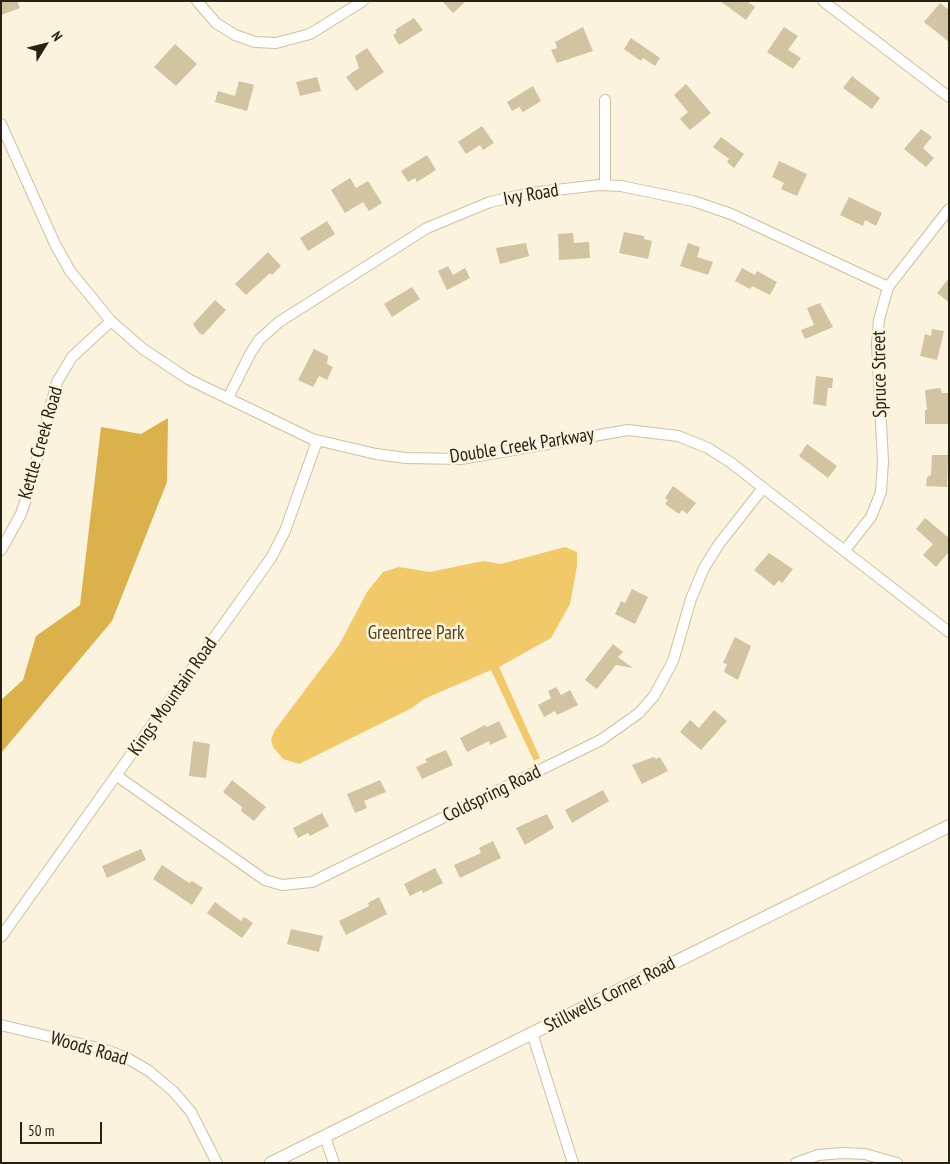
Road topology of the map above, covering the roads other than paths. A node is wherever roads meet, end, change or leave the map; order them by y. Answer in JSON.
{"nodes":[{"id":1,"x":197,"y":1,"type":"edge"},
{"id":2,"x":363,"y":1,"type":"edge"},
{"id":3,"x":823,"y":1,"type":"edge"},
{"id":4,"x":949,"y":97,"type":"edge"},
{"id":5,"x":605,"y":100,"type":"dead end"},
{"id":6,"x":1,"y":124,"type":"edge"},
{"id":7,"x":605,"y":185,"type":"junction"},
{"id":8,"x":949,"y":209,"type":"edge"},
{"id":9,"x":888,"y":287,"type":"junction"},
{"id":10,"x":111,"y":321,"type":"junction"},
{"id":11,"x":228,"y":398,"type":"junction"},
{"id":12,"x":317,"y":441,"type":"junction"},
{"id":13,"x":763,"y":488,"type":"junction"},
{"id":14,"x":1,"y":550,"type":"edge"},
{"id":15,"x":845,"y":550,"type":"junction"},
{"id":16,"x":949,"y":632,"type":"edge"},
{"id":17,"x":117,"y":776,"type":"junction"},
{"id":18,"x":949,"y":826,"type":"edge"},
{"id":19,"x":1,"y":937,"type":"edge"},
{"id":20,"x":1,"y":1025,"type":"edge"},
{"id":21,"x":532,"y":1033,"type":"junction"},
{"id":22,"x":325,"y":1137,"type":"junction"},
{"id":23,"x":217,"y":1163,"type":"edge"},
{"id":24,"x":271,"y":1163,"type":"edge"},
{"id":25,"x":334,"y":1163,"type":"edge"},
{"id":26,"x":573,"y":1163,"type":"edge"},
{"id":27,"x":796,"y":1163,"type":"edge"},
{"id":28,"x":897,"y":1163,"type":"edge"}],
"edges":[{"from":1,"to":2,"type":"street"},
{"from":3,"to":4,"type":"street"},
{"from":5,"to":7,"type":"street"},
{"from":6,"to":10,"type":"street","name":"Double Creek Parkway"},
{"from":7,"to":9,"type":"street","name":"Ivy Road"},
{"from":7,"to":11,"type":"street","name":"Ivy Road"},
{"from":8,"to":9,"type":"street","name":"Spruce Street"},
{"from":9,"to":15,"type":"street","name":"Spruce Street"},
{"from":10,"to":11,"type":"street","name":"Double Creek Parkway"},
{"from":10,"to":14,"type":"street","name":"Kettle Creek Road"},
{"from":11,"to":12,"type":"street","name":"Double Creek Parkway"},
{"from":12,"to":13,"type":"street","name":"Double Creek Parkway"},
{"from":12,"to":17,"type":"street","name":"Kings Mountain Road"},
{"from":13,"to":15,"type":"street","name":"Double Creek Parkway"},
{"from":13,"to":17,"type":"street","name":"Coldspring Road"},
{"from":15,"to":16,"type":"street","name":"Double Creek Parkway"},
{"from":17,"to":19,"type":"street","name":"Kings Mountain Road"},
{"from":18,"to":21,"type":"street","name":"Stillwells Corner Road"},
{"from":20,"to":23,"type":"street","name":"Woods Road"},
{"from":21,"to":22,"type":"street","name":"Stillwells Corner Road"},
{"from":21,"to":26,"type":"street"},
{"from":22,"to":24,"type":"street","name":"Stillwells Corner Road"},
{"from":22,"to":25,"type":"street"},
{"from":27,"to":28,"type":"street"}]}
